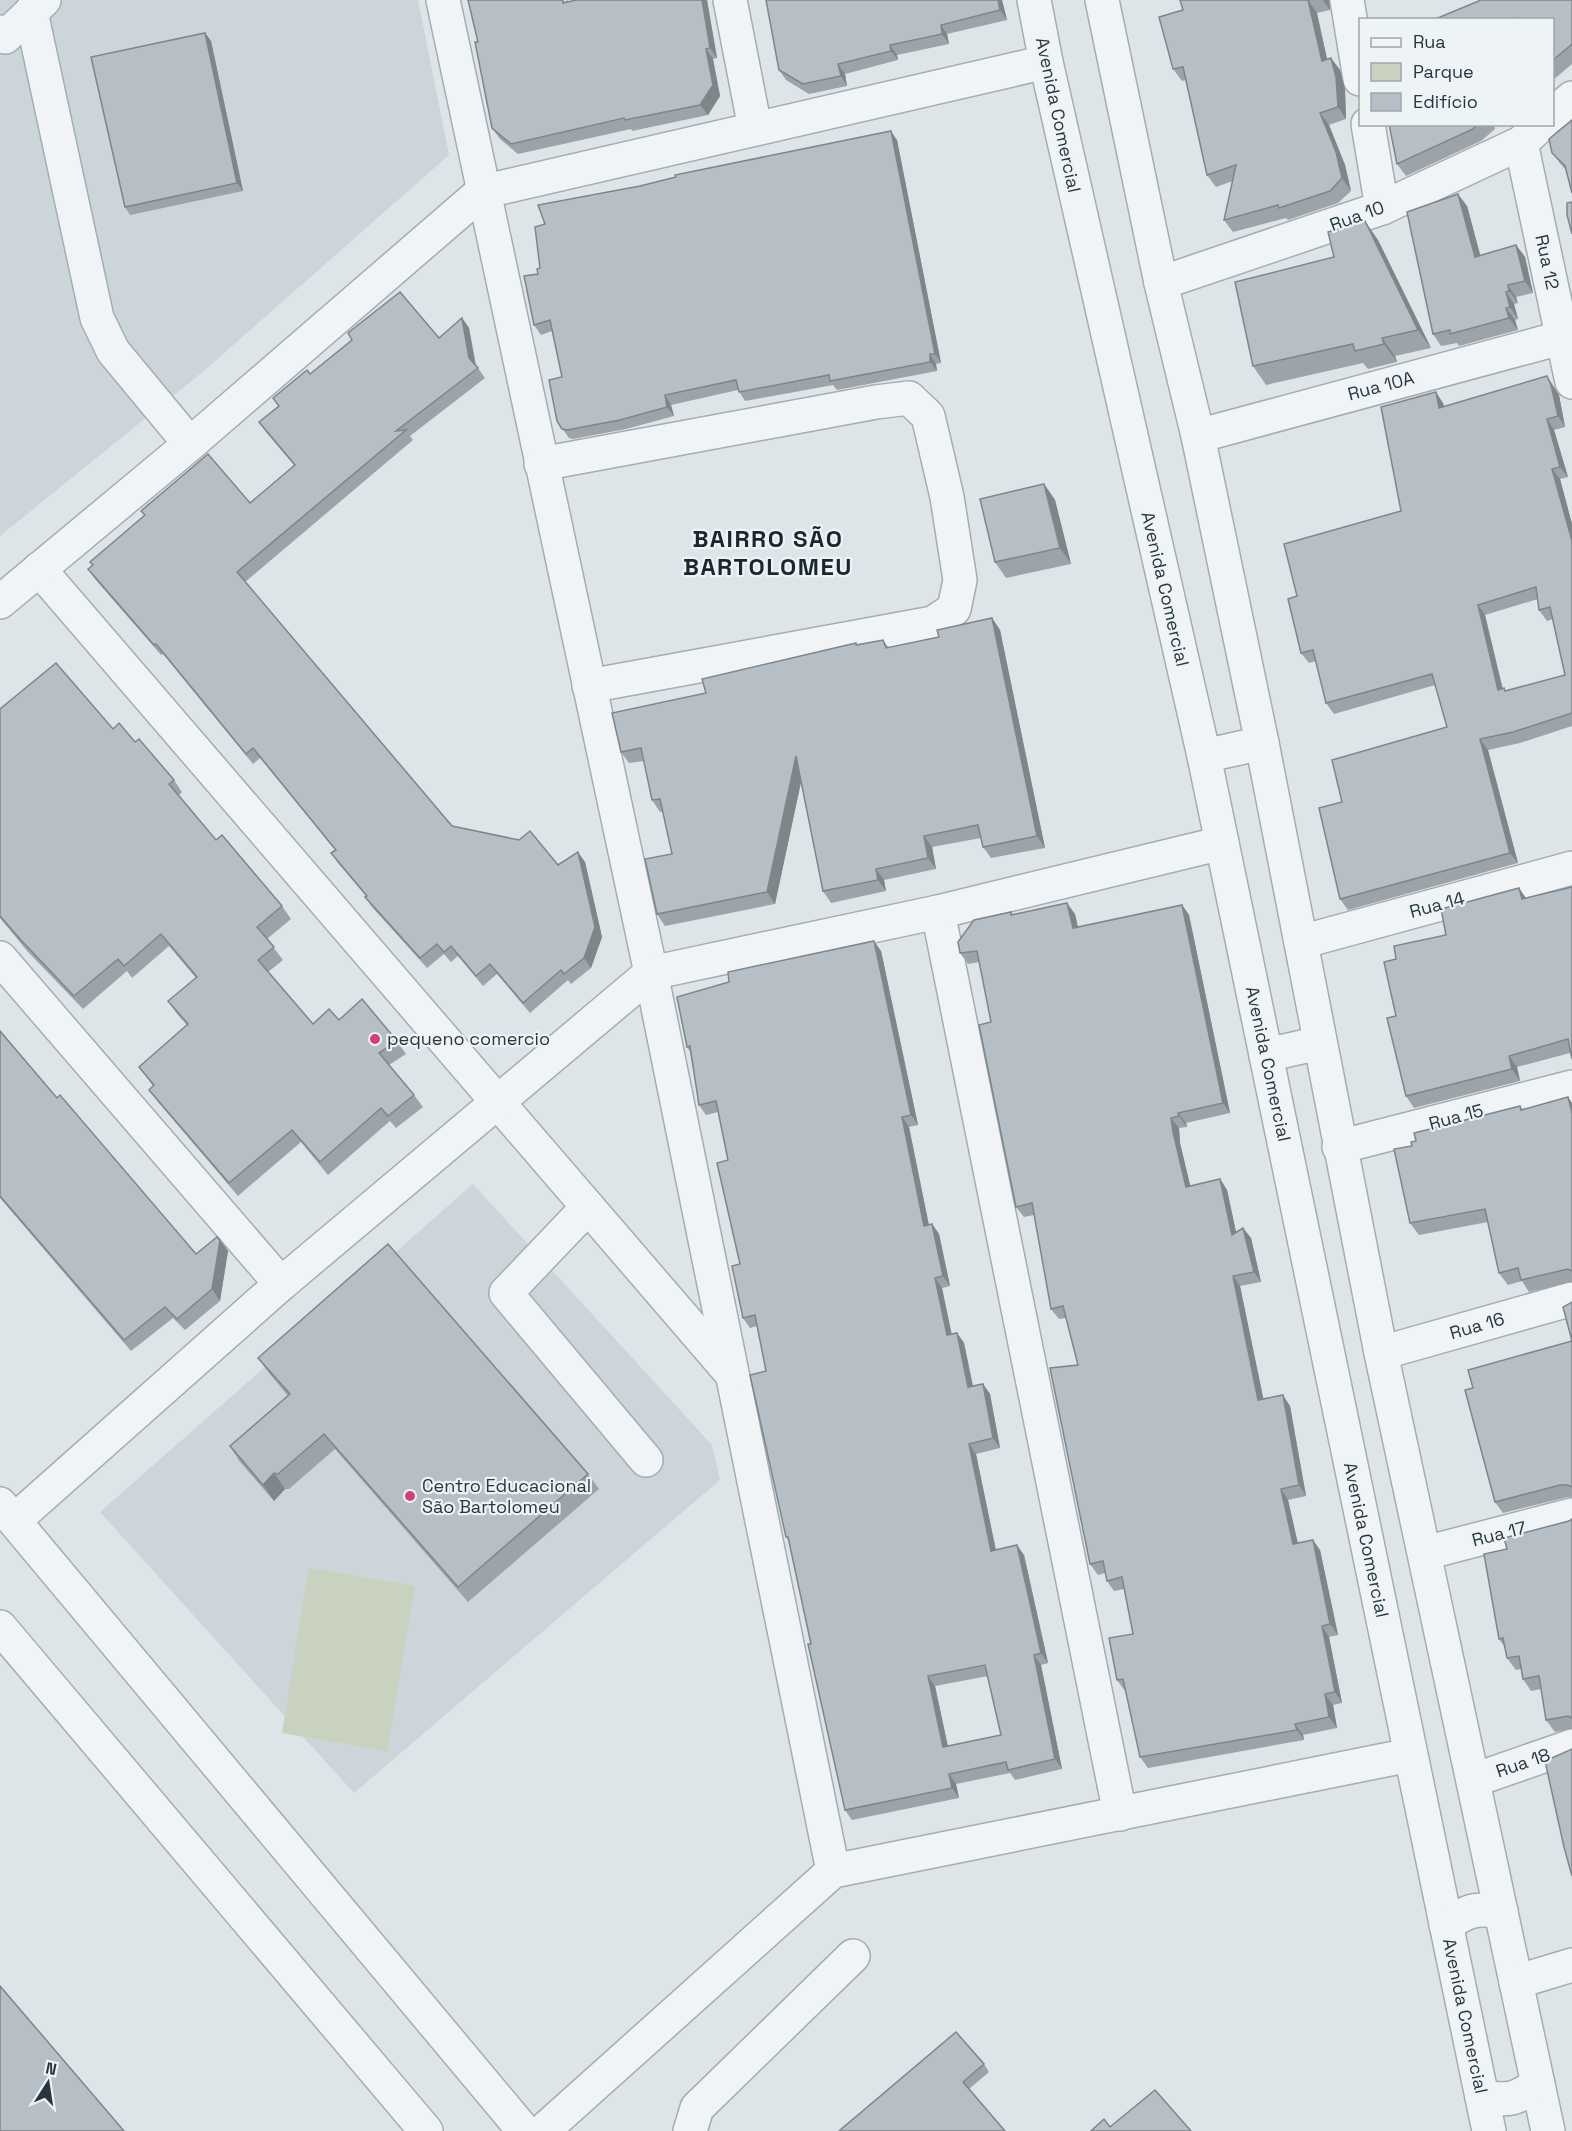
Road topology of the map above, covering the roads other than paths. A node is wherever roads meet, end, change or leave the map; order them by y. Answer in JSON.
{"nodes":[{"id":1,"x":443,"y":0,"type":"edge"},
{"id":2,"x":730,"y":0,"type":"edge"},
{"id":3,"x":1034,"y":0,"type":"edge"},
{"id":4,"x":1102,"y":0,"type":"edge"},
{"id":5,"x":1347,"y":0,"type":"edge"},
{"id":6,"x":38,"y":6,"type":"edge"},
{"id":7,"x":2,"y":41,"type":"edge"},
{"id":8,"x":1046,"y":62,"type":"junction"},
{"id":9,"x":1359,"y":73,"type":"edge"},
{"id":10,"x":1572,"y":98,"type":"edge"},
{"id":11,"x":1554,"y":113,"type":"edge"},
{"id":12,"x":1368,"y":126,"type":"edge"},
{"id":13,"x":755,"y":128,"type":"junction"},
{"id":14,"x":1531,"y":134,"type":"edge"},
{"id":15,"x":482,"y":192,"type":"junction"},
{"id":16,"x":1382,"y":208,"type":"junction"},
{"id":17,"x":1161,"y":283,"type":"junction"},
{"id":18,"x":1564,"y":337,"type":"junction"},
{"id":19,"x":1572,"y":382,"type":"edge"},
{"id":20,"x":1198,"y":436,"type":"junction"},
{"id":21,"x":190,"y":444,"type":"junction"},
{"id":22,"x":541,"y":464,"type":"junction"},
{"id":23,"x":39,"y":569,"type":"junction"},
{"id":24,"x":0,"y":602,"type":"edge"},
{"id":25,"x":589,"y":686,"type":"junction"},
{"id":26,"x":1262,"y":743,"type":"junction"},
{"id":27,"x":1204,"y":756,"type":"junction"},
{"id":28,"x":1222,"y":843,"type":"junction"},
{"id":29,"x":1572,"y":868,"type":"edge"},
{"id":30,"x":938,"y":912,"type":"junction"},
{"id":31,"x":1301,"y":942,"type":"junction"},
{"id":32,"x":0,"y":958,"type":"edge"},
{"id":33,"x":651,"y":974,"type":"junction"},
{"id":34,"x":1320,"y":1043,"type":"junction"},
{"id":35,"x":1266,"y":1055,"type":"junction"},
{"id":36,"x":1572,"y":1087,"type":"edge"},
{"id":37,"x":499,"y":1103,"type":"junction"},
{"id":38,"x":1339,"y":1147,"type":"junction"},
{"id":39,"x":588,"y":1207,"type":"junction"},
{"id":40,"x":281,"y":1284,"type":"junction"},
{"id":41,"x":1572,"y":1299,"type":"edge"},
{"id":42,"x":1382,"y":1353,"type":"junction"},
{"id":43,"x":732,"y":1374,"type":"junction"},
{"id":44,"x":646,"y":1460,"type":"dead end"},
{"id":45,"x":7,"y":1512,"type":"edge"},
{"id":46,"x":1572,"y":1515,"type":"edge"},
{"id":47,"x":1425,"y":1552,"type":"junction"},
{"id":48,"x":0,"y":1627,"type":"edge"},
{"id":49,"x":1572,"y":1746,"type":"edge"},
{"id":50,"x":1410,"y":1755,"type":"junction"},
{"id":51,"x":1474,"y":1780,"type":"junction"},
{"id":52,"x":1120,"y":1814,"type":"junction"},
{"id":53,"x":833,"y":1871,"type":"junction"},
{"id":54,"x":1501,"y":1911,"type":"junction"},
{"id":55,"x":1446,"y":1924,"type":"junction"},
{"id":56,"x":853,"y":1956,"type":"dead end"},
{"id":57,"x":1572,"y":1965,"type":"edge"},
{"id":58,"x":1516,"y":1982,"type":"junction"},
{"id":59,"x":1538,"y":2084,"type":"junction"},
{"id":60,"x":1482,"y":2097,"type":"junction"},
{"id":61,"x":426,"y":2131,"type":"edge"},
{"id":62,"x":524,"y":2131,"type":"edge"},
{"id":63,"x":543,"y":2131,"type":"edge"},
{"id":64,"x":690,"y":2131,"type":"edge"},
{"id":65,"x":1489,"y":2131,"type":"edge"},
{"id":66,"x":1548,"y":2131,"type":"edge"}],
"edges":[{"from":1,"to":15,"type":"street"},
{"from":2,"to":13,"type":"street"},
{"from":3,"to":8,"type":"street","name":"Avenida Comercial"},
{"from":4,"to":17,"type":"street"},
{"from":5,"to":9,"type":"street"},
{"from":6,"to":7,"type":"street"},
{"from":6,"to":21,"type":"street"},
{"from":8,"to":13,"type":"street"},
{"from":8,"to":27,"type":"street","name":"Avenida Comercial"},
{"from":10,"to":11,"type":"street"},
{"from":12,"to":16,"type":"street"},
{"from":13,"to":15,"type":"street"},
{"from":14,"to":16,"type":"street","name":"Rua 10"},
{"from":14,"to":18,"type":"street","name":"Rua 12"},
{"from":15,"to":21,"type":"street"},
{"from":15,"to":22,"type":"street"},
{"from":16,"to":17,"type":"street","name":"Rua 10"},
{"from":17,"to":20,"type":"street"},
{"from":18,"to":19,"type":"street","name":"Rua 12"},
{"from":18,"to":20,"type":"street","name":"Rua 10A"},
{"from":20,"to":26,"type":"street"},
{"from":21,"to":23,"type":"street"},
{"from":22,"to":25,"type":"street"},
{"from":22,"to":25,"type":"street"},
{"from":23,"to":24,"type":"street"},
{"from":23,"to":37,"type":"street"},
{"from":25,"to":33,"type":"street"},
{"from":26,"to":27,"type":"street"},
{"from":26,"to":31,"type":"street"},
{"from":27,"to":28,"type":"street","name":"Avenida Comercial"},
{"from":28,"to":30,"type":"street"},
{"from":28,"to":35,"type":"street","name":"Avenida Comercial"},
{"from":29,"to":31,"type":"street","name":"Rua 14"},
{"from":30,"to":33,"type":"street"},
{"from":30,"to":52,"type":"street"},
{"from":31,"to":34,"type":"street"},
{"from":32,"to":40,"type":"street"},
{"from":33,"to":37,"type":"street"},
{"from":33,"to":43,"type":"street"},
{"from":34,"to":35,"type":"street"},
{"from":34,"to":38,"type":"street"},
{"from":35,"to":50,"type":"street","name":"Avenida Comercial"},
{"from":36,"to":38,"type":"street","name":"Rua 15"},
{"from":37,"to":39,"type":"street"},
{"from":37,"to":40,"type":"street"},
{"from":38,"to":42,"type":"street"},
{"from":39,"to":43,"type":"street"},
{"from":39,"to":44,"type":"street"},
{"from":40,"to":45,"type":"street"},
{"from":41,"to":42,"type":"street","name":"Rua 16"},
{"from":42,"to":47,"type":"street"},
{"from":43,"to":53,"type":"street"},
{"from":45,"to":62,"type":"street"},
{"from":46,"to":47,"type":"street","name":"Rua 17"},
{"from":47,"to":51,"type":"street"},
{"from":48,"to":61,"type":"street"},
{"from":49,"to":51,"type":"street","name":"Rua 18"},
{"from":50,"to":52,"type":"street"},
{"from":50,"to":55,"type":"street","name":"Avenida Comercial"},
{"from":51,"to":54,"type":"street"},
{"from":52,"to":53,"type":"street"},
{"from":53,"to":63,"type":"street"},
{"from":54,"to":55,"type":"street"},
{"from":54,"to":58,"type":"street"},
{"from":55,"to":60,"type":"street","name":"Avenida Comercial"},
{"from":56,"to":64,"type":"street"},
{"from":57,"to":58,"type":"street"},
{"from":58,"to":59,"type":"street"},
{"from":59,"to":60,"type":"street"},
{"from":59,"to":66,"type":"street"},
{"from":60,"to":65,"type":"street","name":"Avenida Comercial"}]}
